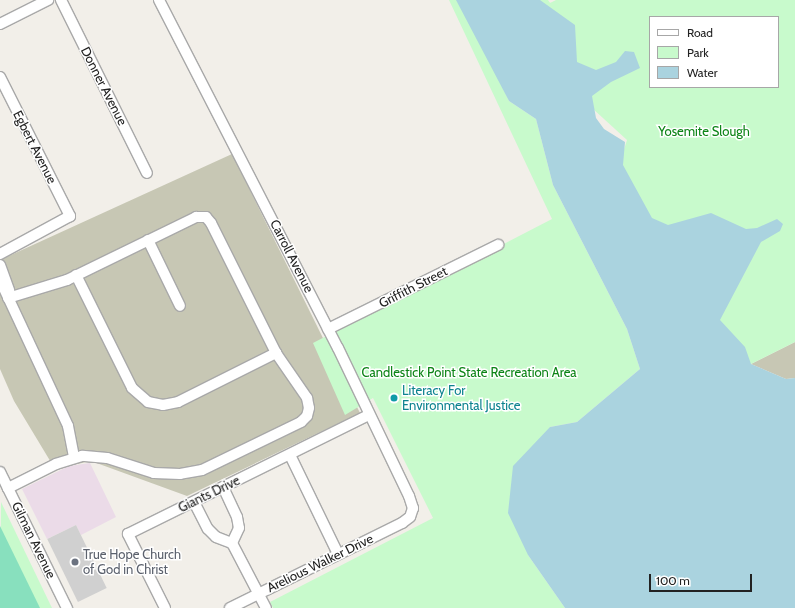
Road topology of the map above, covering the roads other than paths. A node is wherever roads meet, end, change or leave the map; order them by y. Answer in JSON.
{"nodes":[{"id":1,"x":48,"y":0,"type":"edge"},
{"id":2,"x":61,"y":0,"type":"edge"},
{"id":3,"x":159,"y":0,"type":"edge"},
{"id":4,"x":0,"y":24,"type":"edge"},
{"id":5,"x":0,"y":77,"type":"edge"},
{"id":6,"x":148,"y":173,"type":"dead end"},
{"id":7,"x":148,"y":240,"type":"junction"},
{"id":8,"x":498,"y":245,"type":"dead end"},
{"id":9,"x":0,"y":254,"type":"edge"},
{"id":10,"x":0,"y":265,"type":"edge"},
{"id":11,"x":76,"y":275,"type":"junction"},
{"id":12,"x":0,"y":280,"type":"edge"},
{"id":13,"x":8,"y":298,"type":"junction"},
{"id":14,"x":180,"y":306,"type":"dead end"},
{"id":15,"x":328,"y":329,"type":"junction"},
{"id":16,"x":276,"y":353,"type":"junction"},
{"id":17,"x":369,"y":415,"type":"junction"},
{"id":18,"x":290,"y":455,"type":"junction"},
{"id":19,"x":74,"y":457,"type":"junction"},
{"id":20,"x":0,"y":472,"type":"edge"},
{"id":21,"x":223,"y":487,"type":"junction"},
{"id":22,"x":8,"y":488,"type":"junction"},
{"id":23,"x":194,"y":502,"type":"junction"},
{"id":24,"x":410,"y":517,"type":"joint"},
{"id":25,"x":232,"y":543,"type":"junction"},
{"id":26,"x":338,"y":554,"type":"junction"},
{"id":27,"x":257,"y":594,"type":"junction"},
{"id":28,"x":67,"y":608,"type":"edge"},
{"id":29,"x":165,"y":608,"type":"edge"},
{"id":30,"x":230,"y":608,"type":"edge"},
{"id":31,"x":266,"y":608,"type":"edge"}],
"edges":[{"from":1,"to":4,"type":"street"},
{"from":2,"to":6,"type":"street","name":"Donner Avenue"},
{"from":3,"to":15,"type":"street","name":"Carroll Avenue"},
{"from":5,"to":9,"type":"street","name":"Egbert Avenue"},
{"from":7,"to":11,"type":"street"},
{"from":7,"to":14,"type":"street"},
{"from":7,"to":16,"type":"street"},
{"from":8,"to":15,"type":"street","name":"Griffith Street"},
{"from":10,"to":13,"type":"street"},
{"from":11,"to":13,"type":"street"},
{"from":11,"to":16,"type":"street"},
{"from":12,"to":13,"type":"street"},
{"from":13,"to":19,"type":"street"},
{"from":15,"to":17,"type":"street","name":"Carroll Avenue"},
{"from":16,"to":19,"type":"street"},
{"from":17,"to":18,"type":"street","name":"Giants Drive"},
{"from":17,"to":24,"type":"street","name":"Carroll Avenue"},
{"from":18,"to":21,"type":"street","name":"Giants Drive"},
{"from":18,"to":26,"type":"street"},
{"from":19,"to":22,"type":"street"},
{"from":20,"to":22,"type":"street","name":"Gilman Avenue"},
{"from":21,"to":23,"type":"street","name":"Giants Drive"},
{"from":21,"to":25,"type":"street"},
{"from":22,"to":28,"type":"street","name":"Gilman Avenue"},
{"from":23,"to":25,"type":"street"},
{"from":23,"to":29,"type":"street","name":"Giants Drive"},
{"from":24,"to":26,"type":"street","name":"Arelious Walker Drive"},
{"from":25,"to":27,"type":"street"},
{"from":26,"to":27,"type":"street","name":"Arelious Walker Drive"},
{"from":27,"to":30,"type":"street","name":"Arelious Walker Drive"},
{"from":27,"to":31,"type":"street"}]}
